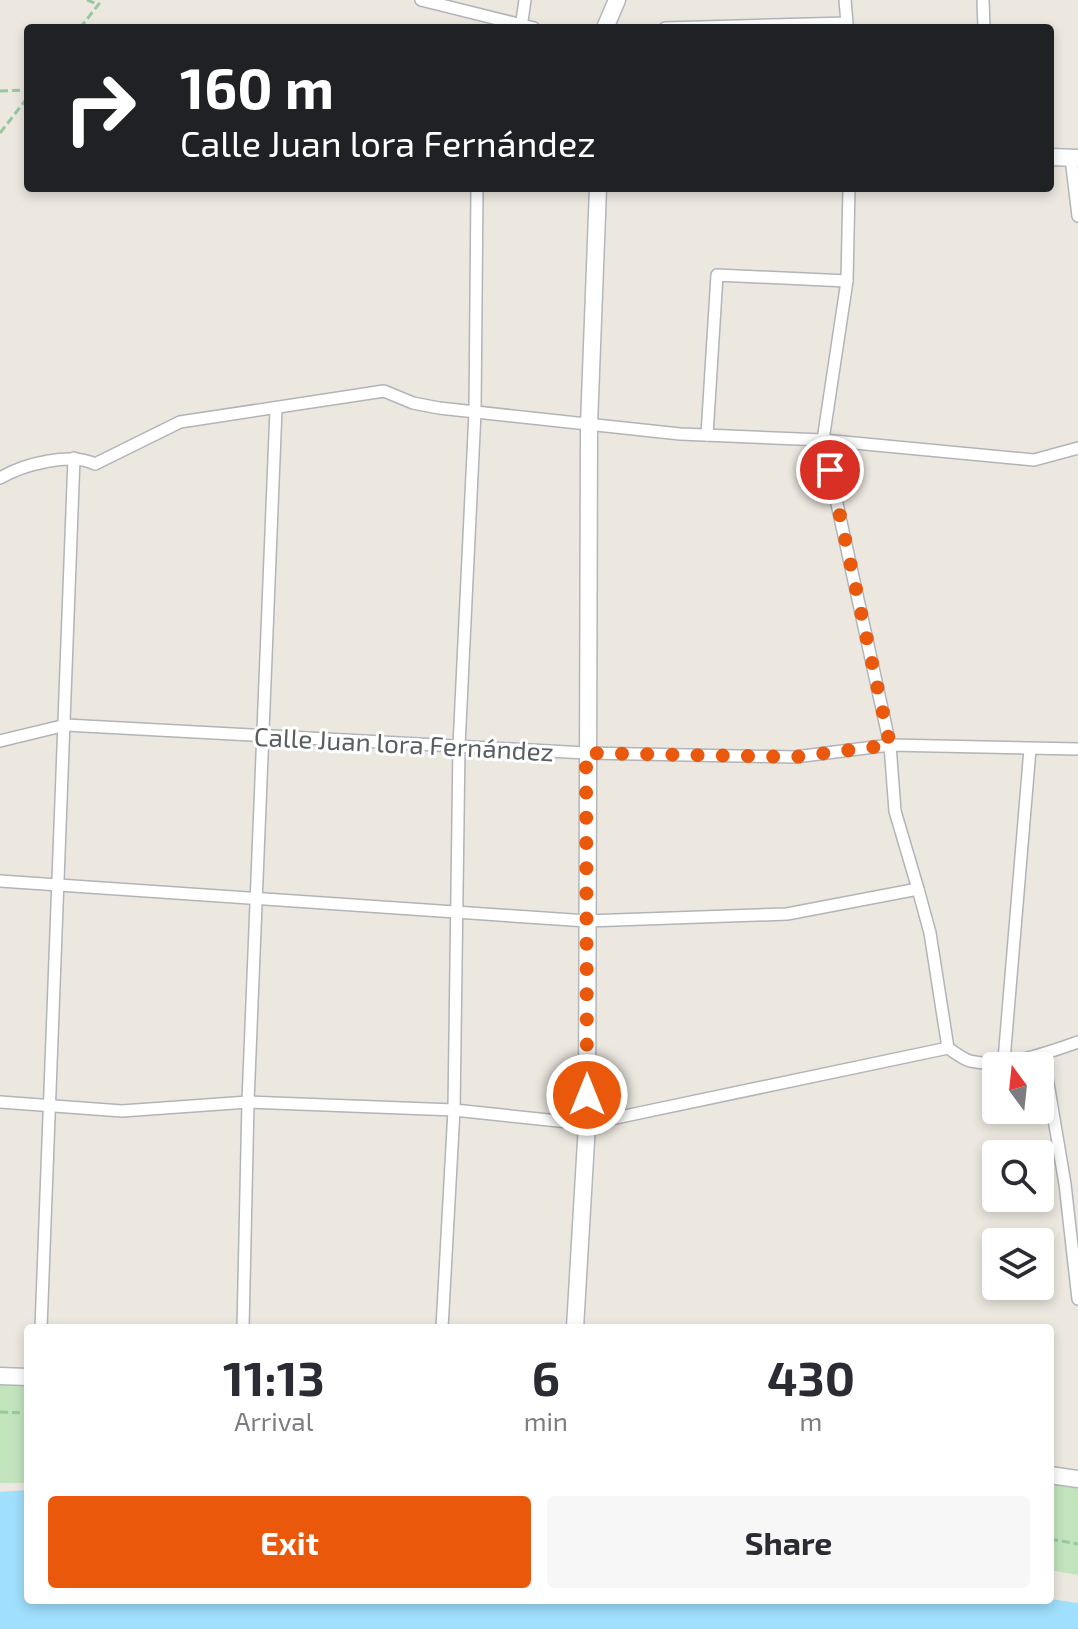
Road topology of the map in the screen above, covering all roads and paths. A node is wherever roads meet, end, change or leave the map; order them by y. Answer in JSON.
{"nodes":[{"id":1,"x":87,"y":0,"type":"edge"},
{"id":2,"x":102,"y":0,"type":"edge"},
{"id":3,"x":421,"y":0,"type":"edge"},
{"id":4,"x":525,"y":0,"type":"edge"},
{"id":5,"x":617,"y":0,"type":"edge"},
{"id":6,"x":845,"y":0,"type":"edge"},
{"id":7,"x":983,"y":0,"type":"edge"},
{"id":8,"x":97,"y":4,"type":"junction"},
{"id":9,"x":83,"y":24,"type":"edge"},
{"id":10,"x":514,"y":24,"type":"edge"},
{"id":11,"x":526,"y":24,"type":"edge"},
{"id":12,"x":607,"y":24,"type":"edge"},
{"id":13,"x":811,"y":24,"type":"edge"},
{"id":14,"x":984,"y":24,"type":"edge"},
{"id":15,"x":24,"y":90,"type":"edge"},
{"id":16,"x":0,"y":91,"type":"edge"},
{"id":17,"x":24,"y":102,"type":"edge"},
{"id":18,"x":0,"y":133,"type":"edge"},
{"id":19,"x":1054,"y":157,"type":"edge"},
{"id":20,"x":1074,"y":158,"type":"edge"},
{"id":21,"x":477,"y":192,"type":"edge"},
{"id":22,"x":598,"y":192,"type":"edge"},
{"id":23,"x":849,"y":192,"type":"edge"},
{"id":24,"x":1078,"y":216,"type":"edge"},
{"id":25,"x":847,"y":281,"type":"junction"},
{"id":26,"x":276,"y":409,"type":"junction"},
{"id":27,"x":475,"y":412,"type":"junction"},
{"id":28,"x":589,"y":425,"type":"junction"},
{"id":29,"x":707,"y":435,"type":"junction"},
{"id":30,"x":823,"y":440,"type":"junction"},
{"id":31,"x":1078,"y":448,"type":"edge"},
{"id":32,"x":74,"y":458,"type":"junction"},
{"id":33,"x":0,"y":478,"type":"edge"},
{"id":34,"x":66,"y":725,"type":"junction"},
{"id":35,"x":0,"y":741,"type":"edge"},
{"id":36,"x":890,"y":745,"type":"junction"},
{"id":37,"x":459,"y":746,"type":"junction"},
{"id":38,"x":1030,"y":749,"type":"junction"},
{"id":39,"x":1078,"y":749,"type":"edge"},
{"id":40,"x":586,"y":753,"type":"junction"},
{"id":41,"x":0,"y":881,"type":"edge"},
{"id":42,"x":57,"y":887,"type":"junction"},
{"id":43,"x":918,"y":889,"type":"junction"},
{"id":44,"x":255,"y":901,"type":"junction"},
{"id":45,"x":456,"y":913,"type":"junction"},
{"id":46,"x":587,"y":921,"type":"junction"},
{"id":47,"x":1078,"y":1042,"type":"edge"},
{"id":48,"x":948,"y":1048,"type":"junction"},
{"id":49,"x":1005,"y":1052,"type":"edge"},
{"id":50,"x":1049,"y":1052,"type":"edge"},
{"id":51,"x":982,"y":1061,"type":"edge"},
{"id":52,"x":0,"y":1102,"type":"edge"},
{"id":53,"x":248,"y":1102,"type":"junction"},
{"id":54,"x":50,"y":1105,"type":"junction"},
{"id":55,"x":454,"y":1110,"type":"junction"},
{"id":56,"x":1054,"y":1119,"type":"edge"},
{"id":57,"x":587,"y":1124,"type":"junction"},
{"id":58,"x":1078,"y":1182,"type":"edge"},
{"id":59,"x":1065,"y":1184,"type":"junction"},
{"id":60,"x":1078,"y":1299,"type":"edge"},
{"id":61,"x":41,"y":1324,"type":"edge"},
{"id":62,"x":243,"y":1324,"type":"edge"},
{"id":63,"x":442,"y":1324,"type":"edge"},
{"id":64,"x":575,"y":1324,"type":"edge"},
{"id":65,"x":0,"y":1376,"type":"edge"},
{"id":66,"x":24,"y":1377,"type":"edge"},
{"id":67,"x":0,"y":1412,"type":"edge"},
{"id":68,"x":24,"y":1413,"type":"edge"},
{"id":69,"x":1054,"y":1476,"type":"edge"},
{"id":70,"x":1078,"y":1479,"type":"edge"},
{"id":71,"x":1054,"y":1540,"type":"edge"},
{"id":72,"x":1078,"y":1544,"type":"edge"}],
"edges":[{"from":1,"to":8,"type":"path"},
{"from":2,"to":8,"type":"path"},
{"from":3,"to":10,"type":"street"},
{"from":4,"to":11,"type":"street"},
{"from":5,"to":12,"type":"main road"},
{"from":6,"to":13,"type":"street"},
{"from":7,"to":14,"type":"street"},
{"from":8,"to":9,"type":"path"},
{"from":15,"to":16,"type":"path"},
{"from":17,"to":18,"type":"path"},
{"from":19,"to":20,"type":"main road"},
{"from":20,"to":24,"type":"street"},
{"from":21,"to":27,"type":"street"},
{"from":22,"to":28,"type":"main road"},
{"from":23,"to":25,"type":"street"},
{"from":25,"to":29,"type":"street"},
{"from":25,"to":30,"type":"street"},
{"from":26,"to":27,"type":"street"},
{"from":26,"to":32,"type":"street"},
{"from":26,"to":44,"type":"street"},
{"from":27,"to":28,"type":"street"},
{"from":27,"to":37,"type":"street"},
{"from":28,"to":29,"type":"street"},
{"from":28,"to":40,"type":"main road"},
{"from":29,"to":30,"type":"street"},
{"from":30,"to":31,"type":"street"},
{"from":30,"to":36,"type":"street"},
{"from":32,"to":33,"type":"street"},
{"from":32,"to":34,"type":"street"},
{"from":34,"to":35,"type":"street","name":"Calle Juan lora Fernández"},
{"from":34,"to":37,"type":"street","name":"Calle Juan lora Fernández"},
{"from":34,"to":42,"type":"street"},
{"from":36,"to":38,"type":"street","name":"Calle Juan lora Fernández"},
{"from":36,"to":40,"type":"street","name":"Calle Juan lora Fernández"},
{"from":36,"to":43,"type":"street"},
{"from":37,"to":40,"type":"street","name":"Calle Juan lora Fernández"},
{"from":37,"to":45,"type":"street"},
{"from":38,"to":39,"type":"street","name":"Calle Juan lora Fernández"},
{"from":38,"to":49,"type":"street"},
{"from":40,"to":46,"type":"main road"},
{"from":41,"to":42,"type":"street"},
{"from":42,"to":44,"type":"street"},
{"from":42,"to":54,"type":"street"},
{"from":43,"to":46,"type":"street"},
{"from":43,"to":48,"type":"street"},
{"from":44,"to":45,"type":"street"},
{"from":44,"to":53,"type":"street"},
{"from":45,"to":46,"type":"street"},
{"from":45,"to":55,"type":"street"},
{"from":46,"to":57,"type":"main road"},
{"from":47,"to":50,"type":"street"},
{"from":48,"to":51,"type":"street"},
{"from":48,"to":57,"type":"street"},
{"from":52,"to":54,"type":"street"},
{"from":53,"to":54,"type":"street"},
{"from":53,"to":55,"type":"street"},
{"from":53,"to":62,"type":"street"},
{"from":54,"to":61,"type":"street"},
{"from":55,"to":57,"type":"street"},
{"from":55,"to":63,"type":"street"},
{"from":56,"to":59,"type":"street"},
{"from":57,"to":64,"type":"main road"},
{"from":58,"to":59,"type":"street"},
{"from":59,"to":60,"type":"street"},
{"from":65,"to":66,"type":"main road"},
{"from":67,"to":68,"type":"path"},
{"from":69,"to":70,"type":"main road"},
{"from":71,"to":72,"type":"path"}]}
